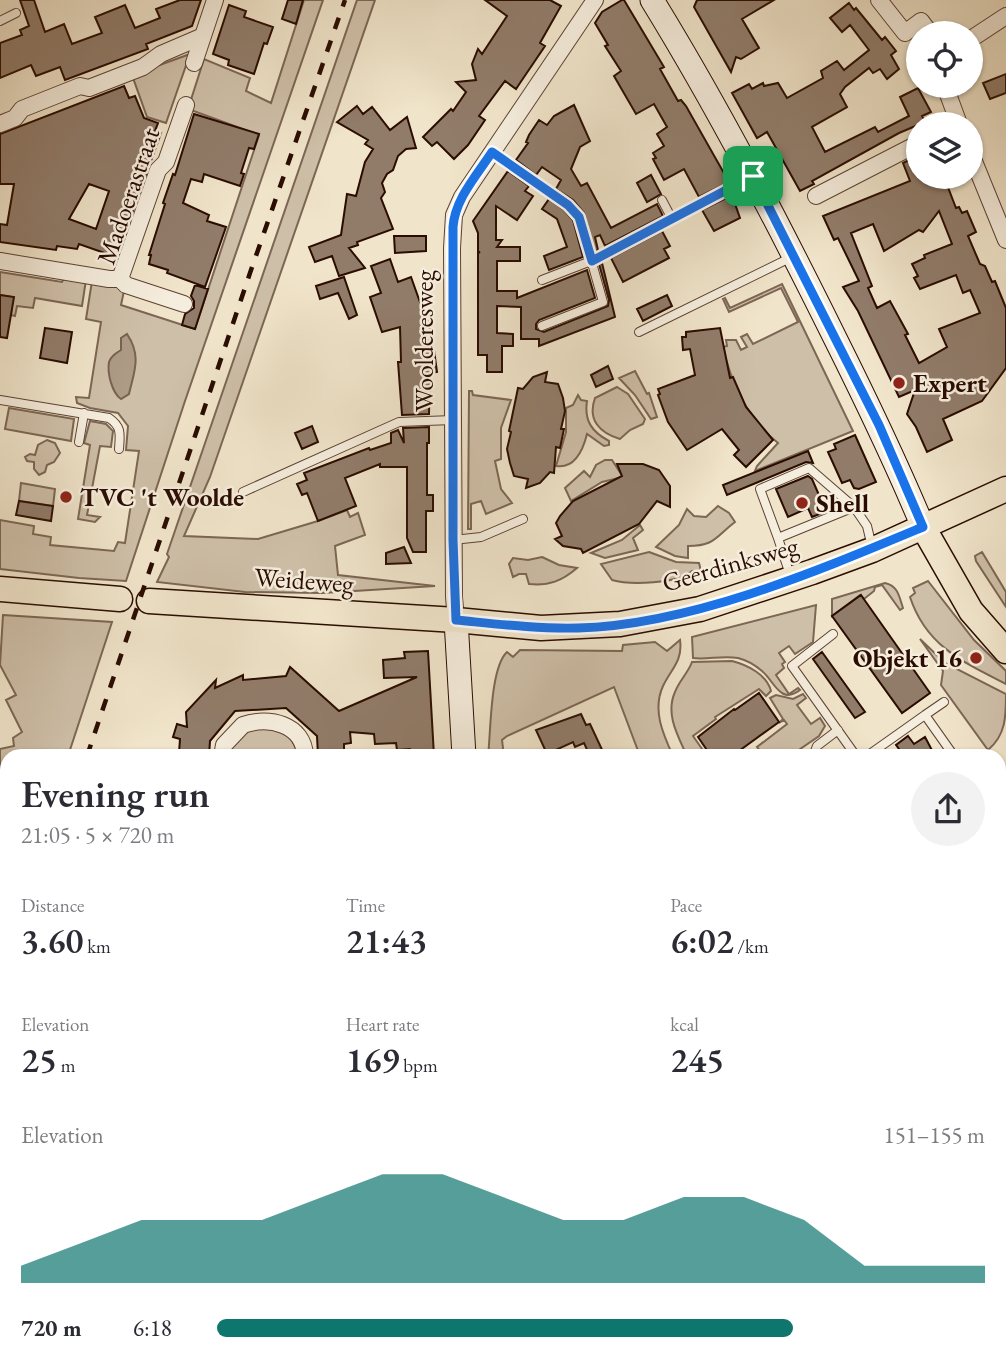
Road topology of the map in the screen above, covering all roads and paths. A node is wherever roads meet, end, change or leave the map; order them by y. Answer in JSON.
{"nodes":[{"id":1,"x":215,"y":0,"type":"edge"},
{"id":2,"x":595,"y":0,"type":"edge"},
{"id":3,"x":652,"y":0,"type":"edge"},
{"id":4,"x":879,"y":0,"type":"edge"},
{"id":5,"x":16,"y":13,"type":"dead end"},
{"id":6,"x":1006,"y":16,"type":"edge"},
{"id":7,"x":0,"y":21,"type":"edge"},
{"id":8,"x":983,"y":31,"type":"edge"},
{"id":9,"x":906,"y":32,"type":"edge"},
{"id":10,"x":203,"y":36,"type":"junction"},
{"id":11,"x":194,"y":63,"type":"dead end"},
{"id":12,"x":186,"y":105,"type":"dead end"},
{"id":13,"x":0,"y":124,"type":"edge"},
{"id":14,"x":906,"y":150,"type":"edge"},
{"id":15,"x":492,"y":152,"type":"junction"},
{"id":16,"x":753,"y":176,"type":"junction"},
{"id":17,"x":983,"y":183,"type":"edge"},
{"id":18,"x":816,"y":196,"type":"dead end"},
{"id":19,"x":662,"y":200,"type":"dead end"},
{"id":20,"x":672,"y":219,"type":"junction"},
{"id":21,"x":1006,"y":240,"type":"edge"},
{"id":22,"x":795,"y":256,"type":"junction"},
{"id":23,"x":0,"y":261,"type":"edge"},
{"id":24,"x":592,"y":261,"type":"junction"},
{"id":25,"x":121,"y":279,"type":"junction"},
{"id":26,"x":542,"y":279,"type":"dead end"},
{"id":27,"x":184,"y":304,"type":"dead end"},
{"id":28,"x":542,"y":326,"type":"dead end"},
{"id":29,"x":639,"y":332,"type":"dead end"},
{"id":30,"x":0,"y":400,"type":"edge"},
{"id":31,"x":83,"y":413,"type":"junction"},
{"id":32,"x":453,"y":420,"type":"junction"},
{"id":33,"x":79,"y":442,"type":"dead end"},
{"id":34,"x":119,"y":449,"type":"dead end"},
{"id":35,"x":1006,"y":489,"type":"edge"},
{"id":36,"x":243,"y":492,"type":"dead end"},
{"id":37,"x":854,"y":507,"type":"junction"},
{"id":38,"x":523,"y":519,"type":"dead end"},
{"id":39,"x":923,"y":527,"type":"junction"},
{"id":40,"x":778,"y":538,"type":"junction"},
{"id":41,"x":453,"y":540,"type":"junction"},
{"id":42,"x":872,"y":550,"type":"junction"},
{"id":43,"x":791,"y":579,"type":"junction"},
{"id":44,"x":0,"y":589,"type":"edge"},
{"id":45,"x":120,"y":599,"type":"dead end"},
{"id":46,"x":149,"y":601,"type":"dead end"},
{"id":47,"x":456,"y":620,"type":"junction"},
{"id":48,"x":833,"y":634,"type":"dead end"},
{"id":49,"x":1006,"y":651,"type":"edge"},
{"id":50,"x":944,"y":702,"type":"dead end"},
{"id":51,"x":925,"y":715,"type":"junction"},
{"id":52,"x":838,"y":730,"type":"junction"},
{"id":53,"x":223,"y":749,"type":"edge"},
{"id":54,"x":304,"y":749,"type":"edge"},
{"id":55,"x":464,"y":749,"type":"edge"},
{"id":56,"x":816,"y":749,"type":"edge"},
{"id":57,"x":851,"y":749,"type":"edge"},
{"id":58,"x":877,"y":749,"type":"edge"},
{"id":59,"x":949,"y":749,"type":"edge"}],
"edges":[{"from":1,"to":10,"type":"street"},
{"from":2,"to":15,"type":"street","name":"Woolderesweg"},
{"from":3,"to":16,"type":"main road"},
{"from":4,"to":9,"type":"street"},
{"from":5,"to":7,"type":"lane"},
{"from":6,"to":8,"type":"street"},
{"from":10,"to":11,"type":"street"},
{"from":10,"to":13,"type":"street"},
{"from":12,"to":25,"type":"street","name":"Madoerastraat"},
{"from":14,"to":18,"type":"street"},
{"from":15,"to":24,"type":"lane"},
{"from":15,"to":32,"type":"street","name":"Woolderesweg"},
{"from":16,"to":20,"type":"lane"},
{"from":16,"to":22,"type":"main road"},
{"from":17,"to":21,"type":"street"},
{"from":19,"to":20,"type":"lane"},
{"from":20,"to":24,"type":"lane"},
{"from":22,"to":29,"type":"lane"},
{"from":22,"to":39,"type":"main road"},
{"from":23,"to":25,"type":"street"},
{"from":24,"to":26,"type":"lane"},
{"from":24,"to":28,"type":"lane"},
{"from":25,"to":27,"type":"street","name":"Madoerastraat"},
{"from":30,"to":31,"type":"lane"},
{"from":31,"to":33,"type":"lane"},
{"from":31,"to":34,"type":"lane"},
{"from":32,"to":36,"type":"lane"},
{"from":32,"to":41,"type":"street","name":"Woolderesweg"},
{"from":35,"to":39,"type":"main road","name":"Geerdinksweg"},
{"from":37,"to":40,"type":"lane"},
{"from":37,"to":40,"type":"lane"},
{"from":37,"to":42,"type":"lane"},
{"from":38,"to":41,"type":"lane"},
{"from":39,"to":42,"type":"main road","name":"Geerdinksweg"},
{"from":39,"to":49,"type":"main road"},
{"from":40,"to":43,"type":"lane"},
{"from":41,"to":47,"type":"street","name":"Woolderesweg"},
{"from":42,"to":43,"type":"main road","name":"Geerdinksweg"},
{"from":43,"to":47,"type":"main road","name":"Geerdinksweg"},
{"from":44,"to":45,"type":"main road"},
{"from":46,"to":47,"type":"main road","name":"Weideweg"},
{"from":47,"to":55,"type":"main road","name":"Woolderesweg"},
{"from":48,"to":52,"type":"lane"},
{"from":50,"to":51,"type":"lane"},
{"from":51,"to":58,"type":"lane"},
{"from":51,"to":59,"type":"lane"},
{"from":52,"to":56,"type":"lane"},
{"from":52,"to":57,"type":"lane"},
{"from":53,"to":54,"type":"street"}]}
